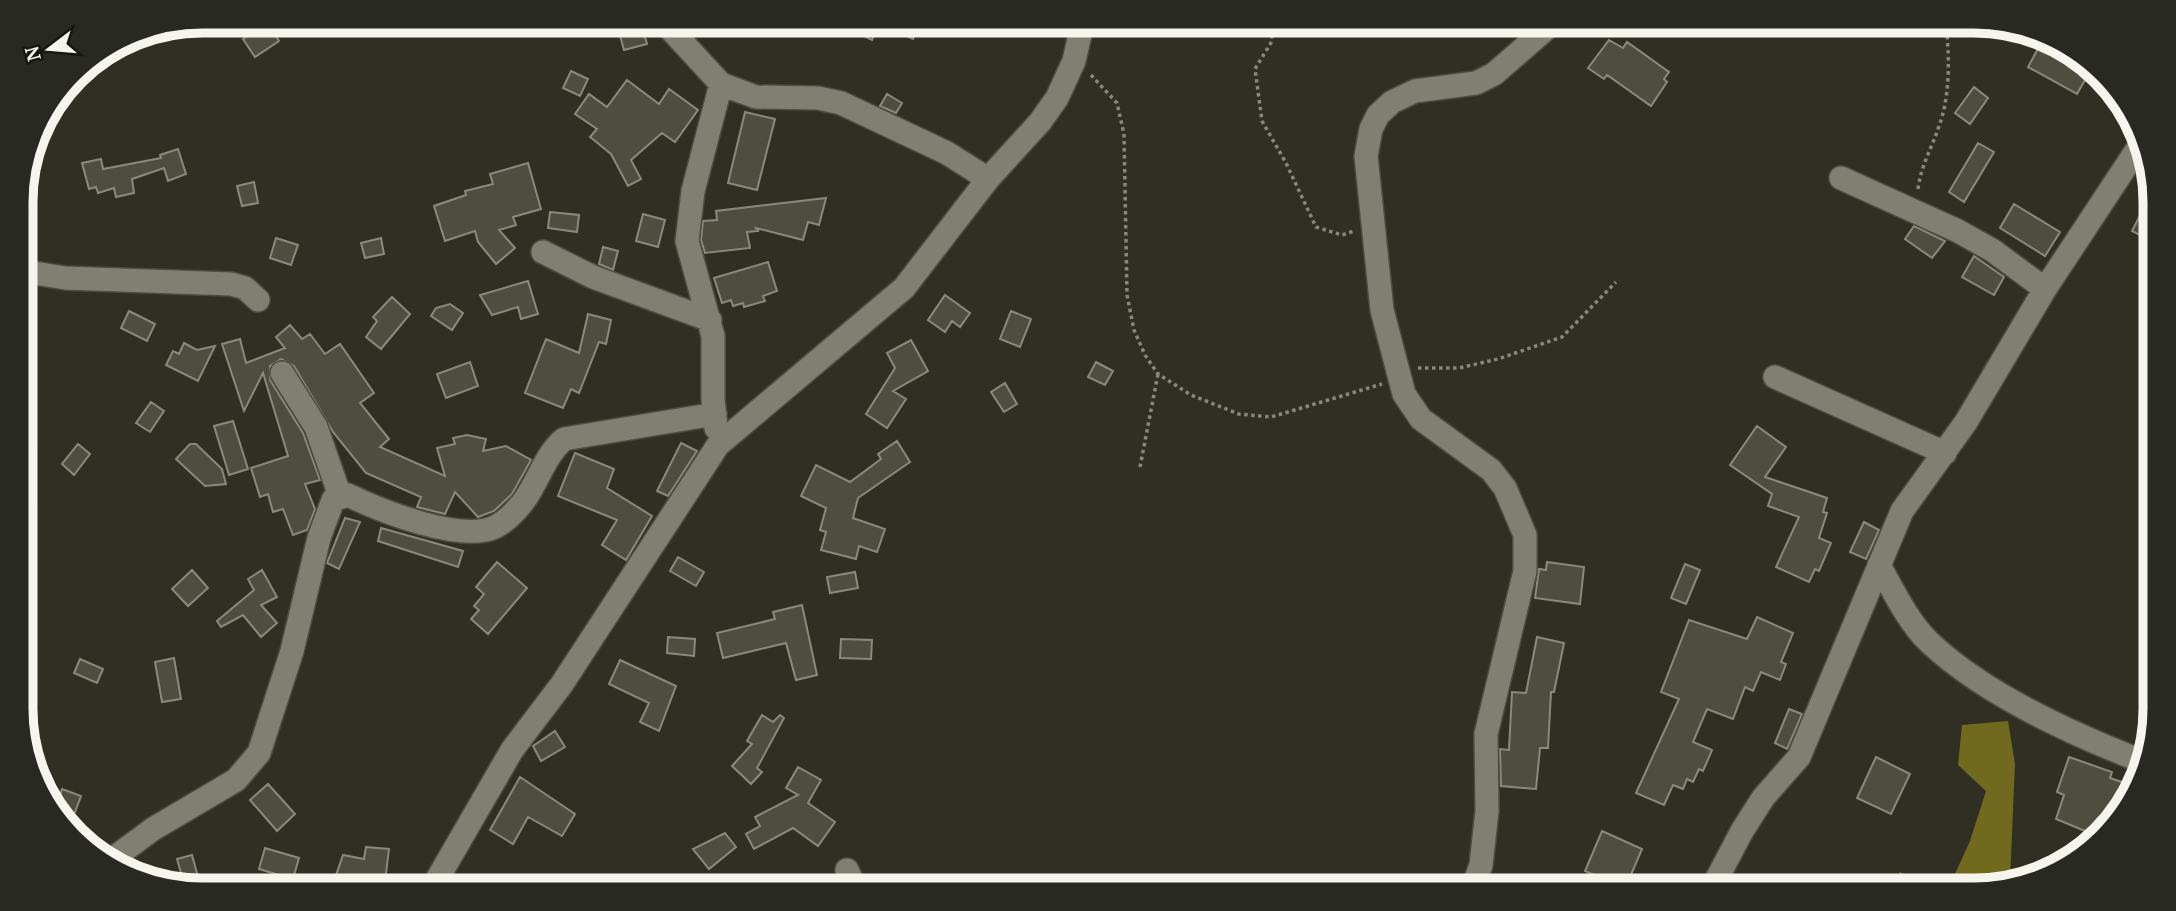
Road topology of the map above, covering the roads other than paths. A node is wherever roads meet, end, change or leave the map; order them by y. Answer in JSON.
{"nodes":[{"id":1,"x":674,"y":33,"type":"edge"},
{"id":2,"x":1080,"y":33,"type":"edge"},
{"id":3,"x":1541,"y":33,"type":"edge"},
{"id":4,"x":721,"y":85,"type":"junction"},
{"id":5,"x":2135,"y":152,"type":"edge"},
{"id":6,"x":1841,"y":178,"type":"dead end"},
{"id":7,"x":988,"y":179,"type":"junction"},
{"id":8,"x":542,"y":252,"type":"dead end"},
{"id":9,"x":34,"y":273,"type":"edge"},
{"id":10,"x":2045,"y":289,"type":"junction"},
{"id":11,"x":258,"y":300,"type":"dead end"},
{"id":12,"x":710,"y":320,"type":"junction"},
{"id":13,"x":282,"y":373,"type":"dead end"},
{"id":14,"x":1775,"y":377,"type":"dead end"},
{"id":15,"x":715,"y":414,"type":"junction"},
{"id":16,"x":718,"y":445,"type":"junction"},
{"id":17,"x":1945,"y":453,"type":"junction"},
{"id":18,"x":340,"y":496,"type":"junction"},
{"id":19,"x":1879,"y":565,"type":"junction"},
{"id":20,"x":2135,"y":759,"type":"edge"},
{"id":21,"x":118,"y":855,"type":"edge"},
{"id":22,"x":1476,"y":877,"type":"edge"},
{"id":23,"x":1718,"y":877,"type":"edge"},
{"id":24,"x":438,"y":878,"type":"edge"}],
"edges":[{"from":1,"to":4,"type":"street"},
{"from":2,"to":7,"type":"street"},
{"from":3,"to":22,"type":"street"},
{"from":4,"to":7,"type":"street"},
{"from":4,"to":12,"type":"street"},
{"from":5,"to":10,"type":"street"},
{"from":6,"to":10,"type":"street"},
{"from":7,"to":16,"type":"street"},
{"from":8,"to":12,"type":"street"},
{"from":9,"to":11,"type":"street"},
{"from":10,"to":17,"type":"street"},
{"from":12,"to":15,"type":"street"},
{"from":13,"to":18,"type":"street"},
{"from":14,"to":17,"type":"street"},
{"from":15,"to":16,"type":"street"},
{"from":15,"to":18,"type":"street"},
{"from":16,"to":24,"type":"street"},
{"from":17,"to":19,"type":"street"},
{"from":18,"to":21,"type":"street"},
{"from":19,"to":20,"type":"street"},
{"from":19,"to":23,"type":"street"}]}
